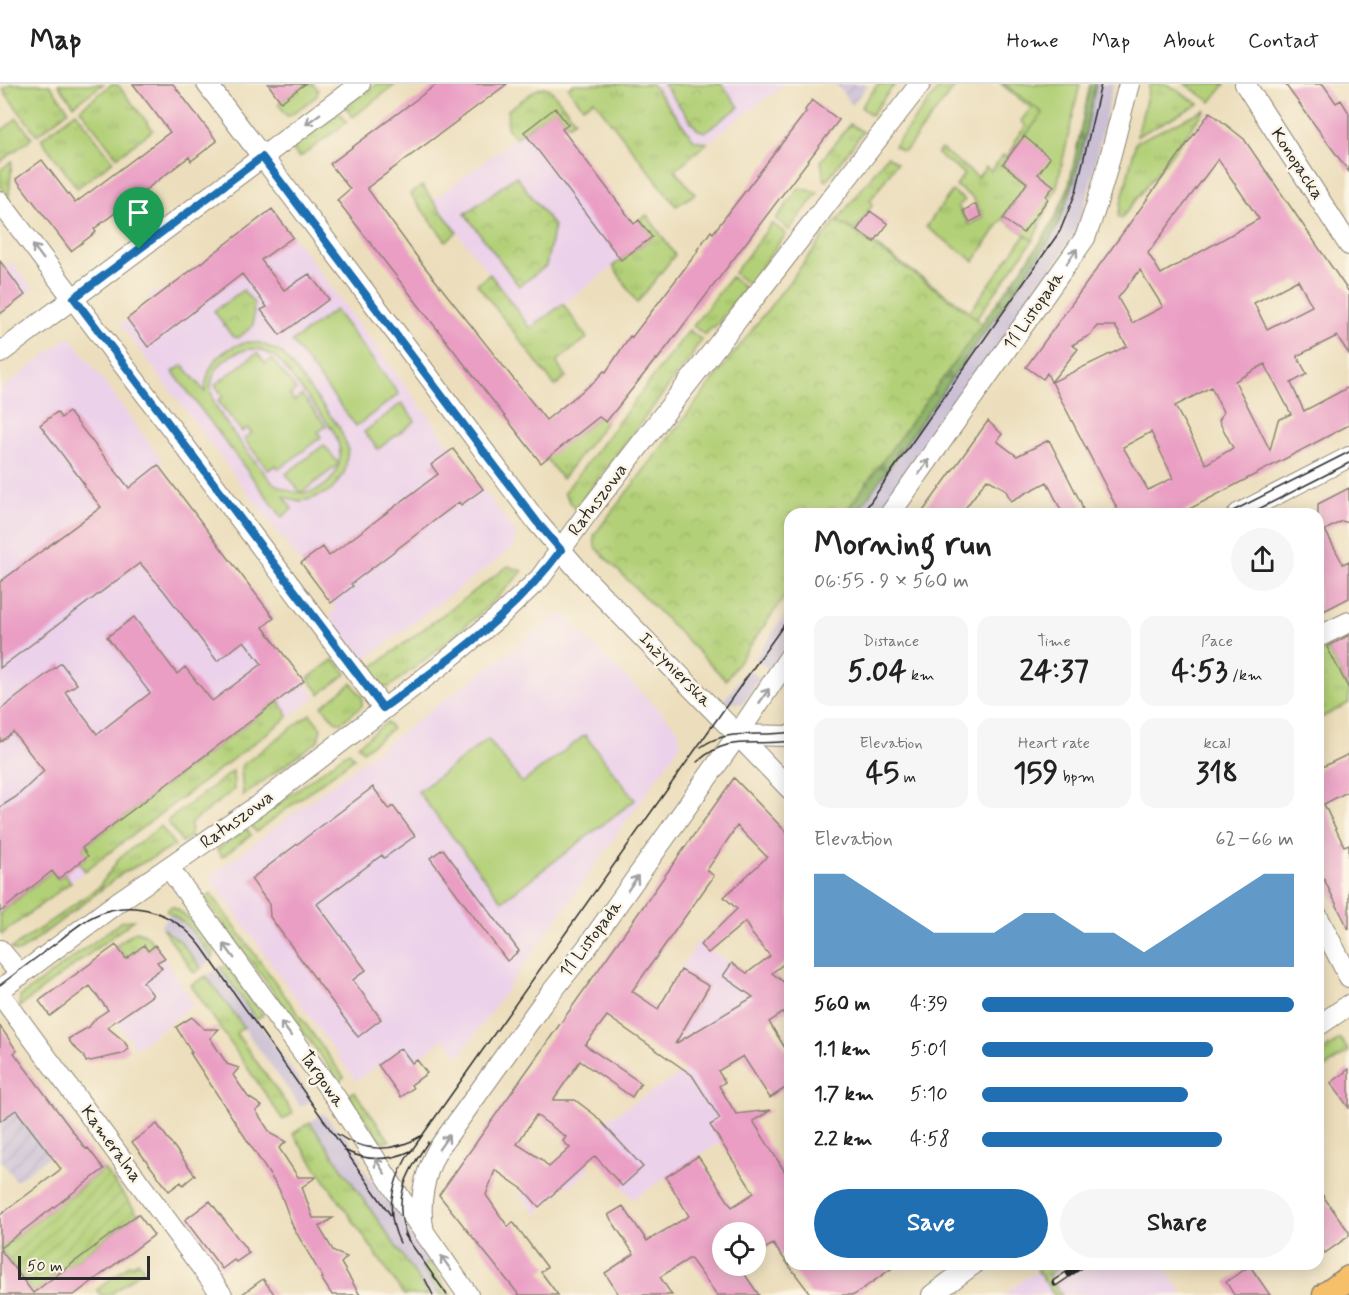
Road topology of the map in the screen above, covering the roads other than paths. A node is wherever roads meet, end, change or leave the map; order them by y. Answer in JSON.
{"nodes":[{"id":1,"x":207,"y":84,"type":"edge"},
{"id":2,"x":360,"y":84,"type":"edge"},
{"id":3,"x":920,"y":84,"type":"edge"},
{"id":4,"x":1129,"y":84,"type":"edge"},
{"id":5,"x":1245,"y":84,"type":"edge"},
{"id":6,"x":262,"y":157,"type":"junction"},
{"id":7,"x":0,"y":202,"type":"edge"},
{"id":8,"x":1349,"y":244,"type":"edge"},
{"id":9,"x":74,"y":298,"type":"junction"},
{"id":10,"x":0,"y":354,"type":"edge"},
{"id":11,"x":1349,"y":457,"type":"edge"},
{"id":12,"x":894,"y":508,"type":"edge"},
{"id":13,"x":1250,"y":508,"type":"edge"},
{"id":14,"x":561,"y":550,"type":"junction"},
{"id":15,"x":1349,"y":622,"type":"edge"},
{"id":16,"x":1324,"y":635,"type":"edge"},
{"id":17,"x":784,"y":665,"type":"edge"},
{"id":18,"x":383,"y":708,"type":"junction"},
{"id":19,"x":738,"y":735,"type":"junction"},
{"id":20,"x":784,"y":736,"type":"edge"},
{"id":21,"x":784,"y":783,"type":"edge"},
{"id":22,"x":169,"y":868,"type":"junction"},
{"id":23,"x":1324,"y":929,"type":"edge"},
{"id":24,"x":0,"y":950,"type":"edge"},
{"id":25,"x":21,"y":975,"type":"junction"},
{"id":26,"x":1349,"y":977,"type":"edge"},
{"id":27,"x":0,"y":992,"type":"edge"},
{"id":28,"x":1349,"y":1005,"type":"edge"},
{"id":29,"x":1324,"y":1022,"type":"edge"},
{"id":30,"x":424,"y":1232,"type":"junction"},
{"id":31,"x":966,"y":1270,"type":"edge"},
{"id":32,"x":1349,"y":1278,"type":"edge"},
{"id":33,"x":222,"y":1295,"type":"edge"},
{"id":34,"x":468,"y":1295,"type":"edge"},
{"id":35,"x":932,"y":1295,"type":"edge"},
{"id":36,"x":1325,"y":1295,"type":"edge"}],
"edges":[{"from":1,"to":6,"type":"street","name":"Inżynierska"},
{"from":2,"to":6,"type":"street","one_way":true},
{"from":3,"to":14,"type":"street","name":"Ratuszowa"},
{"from":12,"to":4,"type":"street","name":"11 Listopada","one_way":true},
{"from":5,"to":8,"type":"street","name":"Konopacka"},
{"from":6,"to":9,"type":"street"},
{"from":6,"to":14,"type":"street","name":"Inżynierska"},
{"from":9,"to":7,"type":"street","one_way":true},
{"from":9,"to":10,"type":"street"},
{"from":9,"to":18,"type":"street"},
{"from":11,"to":13,"type":"street"},
{"from":14,"to":18,"type":"street","name":"Ratuszowa"},
{"from":14,"to":19,"type":"street","name":"Inżynierska"},
{"from":15,"to":16,"type":"street"},
{"from":19,"to":17,"type":"street","name":"11 Listopada","one_way":true},
{"from":18,"to":22,"type":"street","name":"Ratuszowa"},
{"from":19,"to":20,"type":"street"},
{"from":19,"to":21,"type":"street","name":"Inżynierska"},
{"from":30,"to":19,"type":"street","name":"11 Listopada","one_way":true},
{"from":22,"to":25,"type":"street","name":"Ratuszowa"},
{"from":30,"to":22,"type":"street","name":"Targowa","one_way":true},
{"from":23,"to":26,"type":"street"},
{"from":24,"to":25,"type":"street"},
{"from":25,"to":27,"type":"street","name":"Ratuszowa"},
{"from":27,"to":33,"type":"street","name":"Kameralna"},
{"from":28,"to":29,"type":"street"},
{"from":34,"to":30,"type":"street","name":"Targowa","one_way":true},
{"from":31,"to":35,"type":"street"},
{"from":32,"to":36,"type":"main road"}]}
